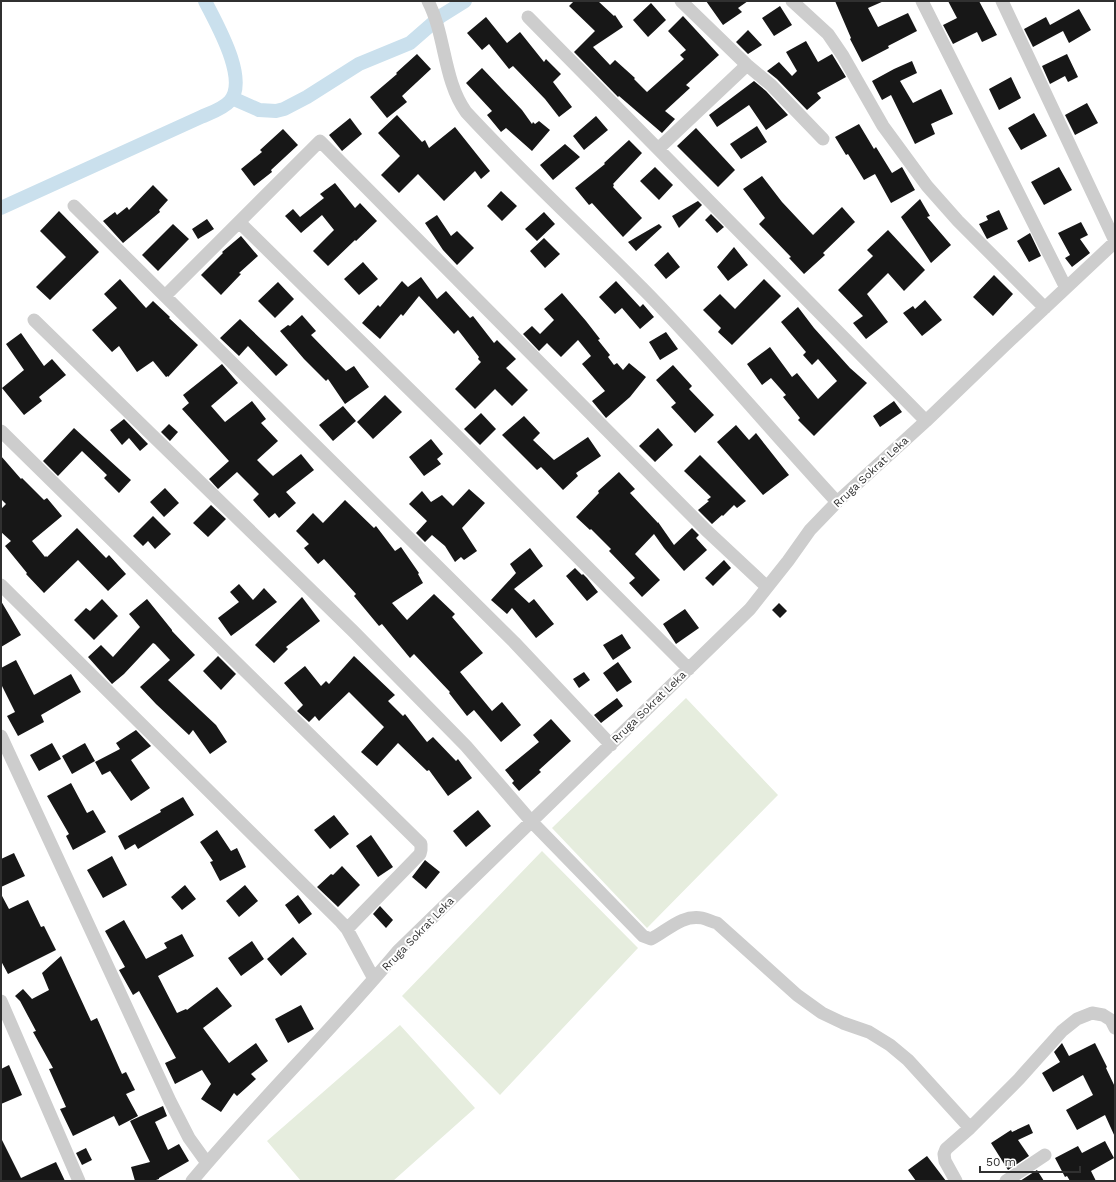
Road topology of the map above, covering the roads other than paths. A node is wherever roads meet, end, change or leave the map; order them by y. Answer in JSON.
{"nodes":[{"id":1,"x":428,"y":1,"type":"edge"},
{"id":2,"x":681,"y":1,"type":"edge"},
{"id":3,"x":792,"y":1,"type":"edge"},
{"id":4,"x":922,"y":1,"type":"edge"},
{"id":5,"x":1002,"y":1,"type":"edge"},
{"id":6,"x":528,"y":17,"type":"dead end"},
{"id":7,"x":746,"y":65,"type":"junction"},
{"id":8,"x":822,"y":139,"type":"dead end"},
{"id":9,"x":658,"y":149,"type":"junction"},
{"id":10,"x":74,"y":206,"type":"dead end"},
{"id":11,"x":239,"y":222,"type":"junction"},
{"id":12,"x":1115,"y":242,"type":"edge"},
{"id":13,"x":1066,"y":288,"type":"junction"},
{"id":14,"x":165,"y":296,"type":"junction"},
{"id":15,"x":1045,"y":308,"type":"junction"},
{"id":16,"x":34,"y":320,"type":"dead end"},
{"id":17,"x":926,"y":421,"type":"junction"},
{"id":18,"x":1,"y":431,"type":"edge"},
{"id":19,"x":838,"y":502,"type":"junction"},
{"id":20,"x":1,"y":585,"type":"edge"},
{"id":21,"x":767,"y":587,"type":"junction"},
{"id":22,"x":689,"y":668,"type":"junction"},
{"id":23,"x":1,"y":736,"type":"edge"},
{"id":24,"x":611,"y":745,"type":"junction"},
{"id":25,"x":531,"y":821,"type":"junction"},
{"id":26,"x":346,"y":929,"type":"junction"},
{"id":27,"x":374,"y":979,"type":"junction"},
{"id":28,"x":1,"y":1001,"type":"edge"},
{"id":29,"x":1115,"y":1028,"type":"edge"},
{"id":30,"x":966,"y":1124,"type":"junction"},
{"id":31,"x":1045,"y":1155,"type":"dead end"},
{"id":32,"x":207,"y":1163,"type":"junction"},
{"id":33,"x":79,"y":1181,"type":"edge"},
{"id":34,"x":192,"y":1181,"type":"edge"},
{"id":35,"x":956,"y":1181,"type":"edge"},
{"id":36,"x":1006,"y":1181,"type":"edge"}],
"edges":[{"from":1,"to":19,"type":"street"},
{"from":2,"to":7,"type":"street"},
{"from":3,"to":15,"type":"street"},
{"from":4,"to":13,"type":"street"},
{"from":5,"to":12,"type":"street"},
{"from":6,"to":9,"type":"street"},
{"from":7,"to":8,"type":"street"},
{"from":7,"to":9,"type":"street"},
{"from":9,"to":17,"type":"street"},
{"from":10,"to":14,"type":"street"},
{"from":11,"to":14,"type":"street"},
{"from":11,"to":21,"type":"street"},
{"from":11,"to":22,"type":"street"},
{"from":12,"to":13,"type":"street","name":"Rruga Sokrat Leka"},
{"from":13,"to":15,"type":"street","name":"Rruga Sokrat Leka"},
{"from":14,"to":24,"type":"street"},
{"from":15,"to":17,"type":"street","name":"Rruga Sokrat Leka"},
{"from":16,"to":25,"type":"street"},
{"from":17,"to":19,"type":"street","name":"Rruga Sokrat Leka"},
{"from":18,"to":26,"type":"street"},
{"from":19,"to":21,"type":"street","name":"Rruga Sokrat Leka"},
{"from":20,"to":26,"type":"street"},
{"from":21,"to":22,"type":"street","name":"Rruga Sokrat Leka"},
{"from":22,"to":24,"type":"street","name":"Rruga Sokrat Leka"},
{"from":23,"to":32,"type":"street"},
{"from":24,"to":25,"type":"street","name":"Rruga Sokrat Leka"},
{"from":25,"to":27,"type":"street","name":"Rruga Sokrat Leka"},
{"from":25,"to":30,"type":"street"},
{"from":26,"to":27,"type":"street"},
{"from":27,"to":32,"type":"street","name":"Rruga Sokrat Leka"},
{"from":28,"to":33,"type":"street"},
{"from":29,"to":30,"type":"street"},
{"from":30,"to":35,"type":"street"},
{"from":31,"to":36,"type":"street"},
{"from":32,"to":34,"type":"street","name":"Rruga Sokrat Leka"}]}
